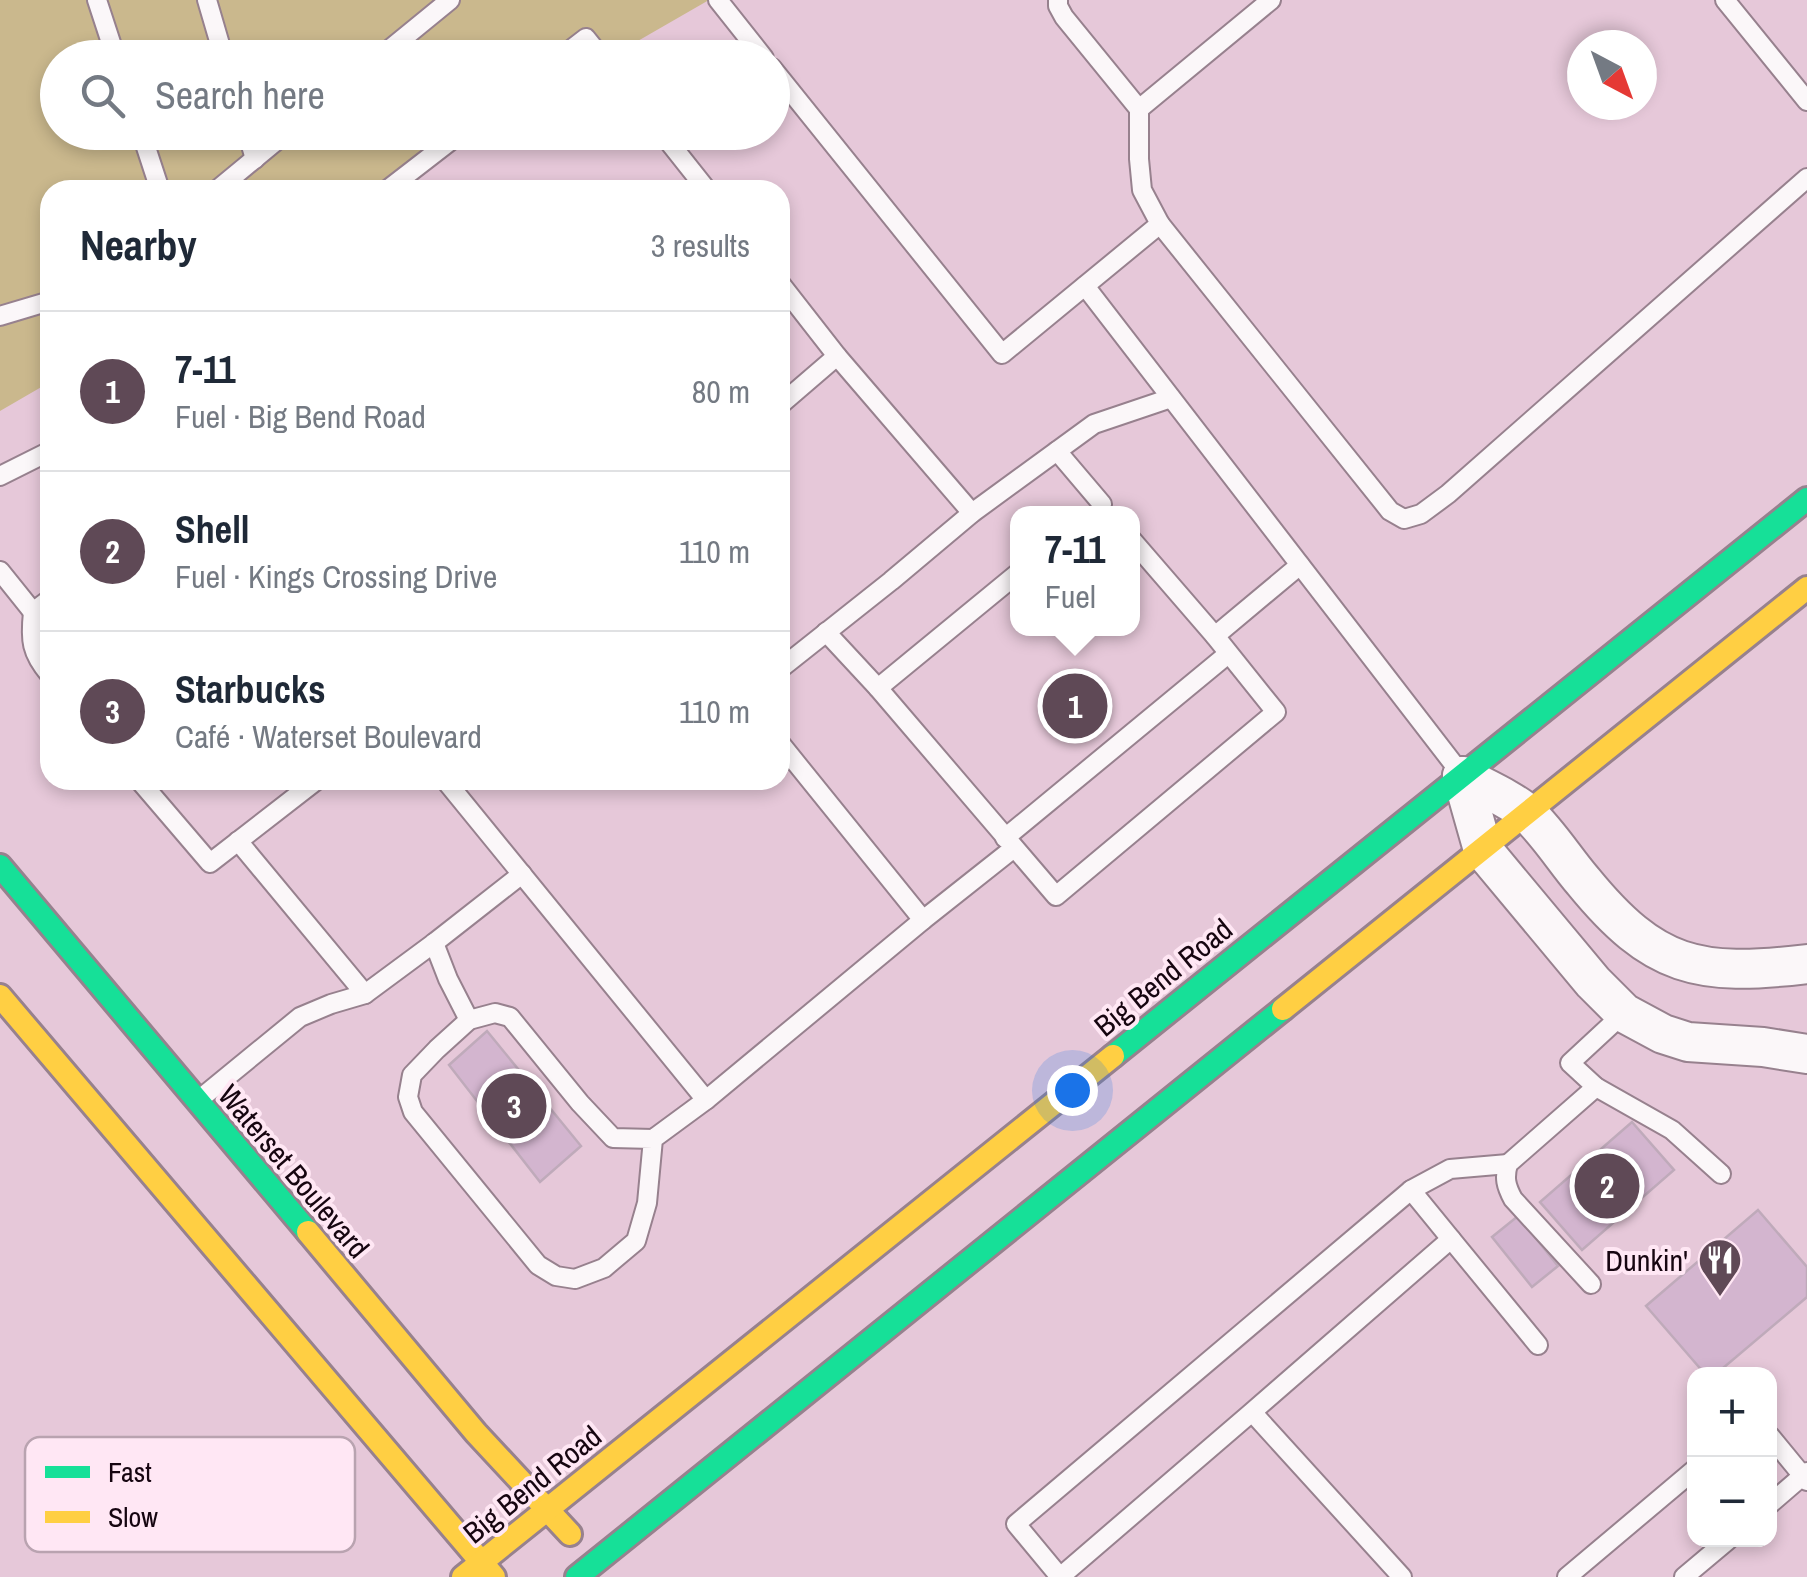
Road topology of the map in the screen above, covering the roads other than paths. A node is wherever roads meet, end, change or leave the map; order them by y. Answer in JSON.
{"nodes":[{"id":1,"x":97,"y":0,"type":"edge"},
{"id":2,"x":206,"y":0,"type":"edge"},
{"id":3,"x":450,"y":0,"type":"edge"},
{"id":4,"x":718,"y":0,"type":"edge"},
{"id":5,"x":1058,"y":0,"type":"edge"},
{"id":6,"x":1271,"y":0,"type":"edge"},
{"id":7,"x":1725,"y":0,"type":"edge"},
{"id":8,"x":110,"y":40,"type":"edge"},
{"id":9,"x":218,"y":40,"type":"edge"},
{"id":10,"x":401,"y":40,"type":"edge"},
{"id":11,"x":750,"y":40,"type":"edge"},
{"id":12,"x":790,"y":90,"type":"edge"},
{"id":13,"x":1807,"y":101,"type":"edge"},
{"id":14,"x":1139,"y":109,"type":"junction"},
{"id":15,"x":147,"y":150,"type":"edge"},
{"id":16,"x":252,"y":150,"type":"edge"},
{"id":17,"x":266,"y":150,"type":"edge"},
{"id":18,"x":438,"y":150,"type":"edge"},
{"id":19,"x":675,"y":150,"type":"edge"},
{"id":20,"x":255,"y":159,"type":"junction"},
{"id":21,"x":1807,"y":178,"type":"edge"},
{"id":22,"x":157,"y":180,"type":"edge"},
{"id":23,"x":229,"y":180,"type":"edge"},
{"id":24,"x":399,"y":180,"type":"edge"},
{"id":25,"x":698,"y":180,"type":"edge"},
{"id":26,"x":1160,"y":224,"type":"junction"},
{"id":27,"x":1085,"y":286,"type":"junction"},
{"id":28,"x":790,"y":296,"type":"edge"},
{"id":29,"x":40,"y":304,"type":"edge"},
{"id":30,"x":0,"y":316,"type":"edge"},
{"id":31,"x":837,"y":356,"type":"junction"},
{"id":32,"x":790,"y":396,"type":"edge"},
{"id":33,"x":1171,"y":398,"type":"junction"},
{"id":34,"x":1056,"y":451,"type":"junction"},
{"id":35,"x":40,"y":456,"type":"edge"},
{"id":36,"x":0,"y":476,"type":"edge"},
{"id":37,"x":1807,"y":498,"type":"edge"},
{"id":38,"x":1098,"y":506,"type":"edge"},
{"id":39,"x":972,"y":513,"type":"junction"},
{"id":40,"x":1140,"y":549,"type":"edge"},
{"id":41,"x":1300,"y":566,"type":"junction"},
{"id":42,"x":0,"y":571,"type":"edge"},
{"id":43,"x":1010,"y":580,"type":"edge"},
{"id":44,"x":1807,"y":588,"type":"edge"},
{"id":45,"x":40,"y":607,"type":"edge"},
{"id":46,"x":33,"y":612,"type":"junction"},
{"id":47,"x":826,"y":632,"type":"junction"},
{"id":48,"x":1215,"y":636,"type":"junction"},
{"id":49,"x":1228,"y":654,"type":"junction"},
{"id":50,"x":790,"y":661,"type":"edge"},
{"id":51,"x":40,"y":664,"type":"edge"},
{"id":52,"x":878,"y":688,"type":"junction"},
{"id":53,"x":790,"y":754,"type":"edge"},
{"id":54,"x":1462,"y":776,"type":"junction"},
{"id":55,"x":148,"y":790,"type":"edge"},
{"id":56,"x":304,"y":790,"type":"edge"},
{"id":57,"x":453,"y":790,"type":"edge"},
{"id":58,"x":1527,"y":813,"type":"junction"},
{"id":59,"x":238,"y":841,"type":"junction"},
{"id":60,"x":1009,"y":843,"type":"junction"},
{"id":61,"x":1483,"y":850,"type":"junction"},
{"id":62,"x":0,"y":866,"type":"edge"},
{"id":63,"x":522,"y":874,"type":"junction"},
{"id":64,"x":924,"y":920,"type":"junction"},
{"id":65,"x":434,"y":943,"type":"junction"},
{"id":66,"x":1807,"y":964,"type":"edge"},
{"id":67,"x":365,"y":994,"type":"junction"},
{"id":68,"x":0,"y":996,"type":"edge"},
{"id":69,"x":1624,"y":1013,"type":"junction"},
{"id":70,"x":469,"y":1020,"type":"junction"},
{"id":71,"x":1807,"y":1054,"type":"edge"},
{"id":72,"x":1596,"y":1087,"type":"junction"},
{"id":73,"x":706,"y":1100,"type":"junction"},
{"id":74,"x":196,"y":1101,"type":"junction"},
{"id":75,"x":653,"y":1139,"type":"junction"},
{"id":76,"x":1508,"y":1164,"type":"junction"},
{"id":77,"x":1721,"y":1174,"type":"dead end"},
{"id":78,"x":1411,"y":1190,"type":"junction"},
{"id":79,"x":1451,"y":1239,"type":"junction"},
{"id":80,"x":1591,"y":1284,"type":"dead end"},
{"id":81,"x":1538,"y":1345,"type":"dead end"},
{"id":82,"x":1252,"y":1412,"type":"junction"},
{"id":83,"x":1777,"y":1444,"type":"edge"},
{"id":84,"x":1687,"y":1476,"type":"edge"},
{"id":85,"x":1805,"y":1476,"type":"edge"},
{"id":86,"x":1777,"y":1498,"type":"edge"},
{"id":87,"x":547,"y":1510,"type":"junction"},
{"id":88,"x":1720,"y":1547,"type":"edge"},
{"id":89,"x":604,"y":1569,"type":"edge"},
{"id":90,"x":480,"y":1572,"type":"edge"},
{"id":91,"x":577,"y":1577,"type":"edge"},
{"id":92,"x":1402,"y":1577,"type":"edge"},
{"id":93,"x":1567,"y":1577,"type":"edge"},
{"id":94,"x":1684,"y":1577,"type":"edge"}],
"edges":[{"from":1,"to":8,"type":"lane"},
{"from":2,"to":9,"type":"lane"},
{"from":3,"to":10,"type":"lane"},
{"from":4,"to":11,"type":"lane"},
{"from":5,"to":14,"type":"lane"},
{"from":6,"to":14,"type":"lane"},
{"from":7,"to":13,"type":"lane"},
{"from":12,"to":27,"type":"lane"},
{"from":14,"to":26,"type":"lane"},
{"from":15,"to":22,"type":"lane"},
{"from":16,"to":20,"type":"lane"},
{"from":17,"to":20,"type":"lane"},
{"from":18,"to":24,"type":"lane"},
{"from":19,"to":25,"type":"lane"},
{"from":20,"to":23,"type":"lane"},
{"from":21,"to":26,"type":"lane"},
{"from":26,"to":27,"type":"lane"},
{"from":27,"to":33,"type":"lane"},
{"from":28,"to":31,"type":"lane"},
{"from":29,"to":30,"type":"lane"},
{"from":31,"to":32,"type":"lane"},
{"from":31,"to":39,"type":"lane"},
{"from":33,"to":34,"type":"lane"},
{"from":33,"to":41,"type":"lane"},
{"from":34,"to":38,"type":"lane"},
{"from":34,"to":39,"type":"lane"},
{"from":35,"to":36,"type":"lane"},
{"from":37,"to":54,"type":"main road","name":"Big Bend Road"},
{"from":39,"to":47,"type":"lane"},
{"from":40,"to":48,"type":"lane"},
{"from":41,"to":48,"type":"lane"},
{"from":41,"to":54,"type":"lane"},
{"from":42,"to":46,"type":"lane"},
{"from":43,"to":52,"type":"lane"},
{"from":44,"to":58,"type":"main road"},
{"from":45,"to":46,"type":"lane"},
{"from":46,"to":51,"type":"lane"},
{"from":47,"to":50,"type":"lane"},
{"from":47,"to":52,"type":"lane"},
{"from":48,"to":49,"type":"lane"},
{"from":49,"to":60,"type":"lane"},
{"from":49,"to":60,"type":"lane"},
{"from":52,"to":60,"type":"lane"},
{"from":53,"to":64,"type":"lane"},
{"from":54,"to":58,"type":"street"},
{"from":54,"to":61,"type":"street"},
{"from":54,"to":87,"type":"main road","name":"Big Bend Road"},
{"from":55,"to":59,"type":"lane"},
{"from":56,"to":59,"type":"lane"},
{"from":57,"to":63,"type":"lane"},
{"from":58,"to":61,"type":"main road"},
{"from":58,"to":66,"type":"street"},
{"from":59,"to":67,"type":"lane"},
{"from":60,"to":64,"type":"lane"},
{"from":61,"to":69,"type":"street"},
{"from":61,"to":89,"type":"main road"},
{"from":62,"to":74,"type":"main road","name":"Waterset Boulevard"},
{"from":63,"to":65,"type":"lane"},
{"from":63,"to":73,"type":"lane"},
{"from":64,"to":73,"type":"lane"},
{"from":65,"to":67,"type":"lane"},
{"from":65,"to":70,"type":"lane"},
{"from":67,"to":74,"type":"lane"},
{"from":68,"to":90,"type":"main road"},
{"from":69,"to":71,"type":"street"},
{"from":69,"to":72,"type":"lane"},
{"from":70,"to":75,"type":"lane"},
{"from":70,"to":75,"type":"lane"},
{"from":72,"to":76,"type":"lane"},
{"from":72,"to":77,"type":"lane"},
{"from":73,"to":75,"type":"lane"},
{"from":74,"to":87,"type":"main road","name":"Waterset Boulevard"},
{"from":76,"to":78,"type":"lane"},
{"from":76,"to":80,"type":"lane"},
{"from":78,"to":79,"type":"lane"},
{"from":78,"to":82,"type":"lane"},
{"from":79,"to":81,"type":"lane"},
{"from":79,"to":82,"type":"lane"},
{"from":82,"to":92,"type":"lane"},
{"from":83,"to":85,"type":"lane"},
{"from":84,"to":93,"type":"lane"},
{"from":85,"to":86,"type":"lane"},
{"from":87,"to":89,"type":"main road","name":"Waterset Boulevard"},
{"from":87,"to":90,"type":"main road","name":"Big Bend Road"},
{"from":88,"to":94,"type":"lane"},
{"from":89,"to":91,"type":"main road"}]}
